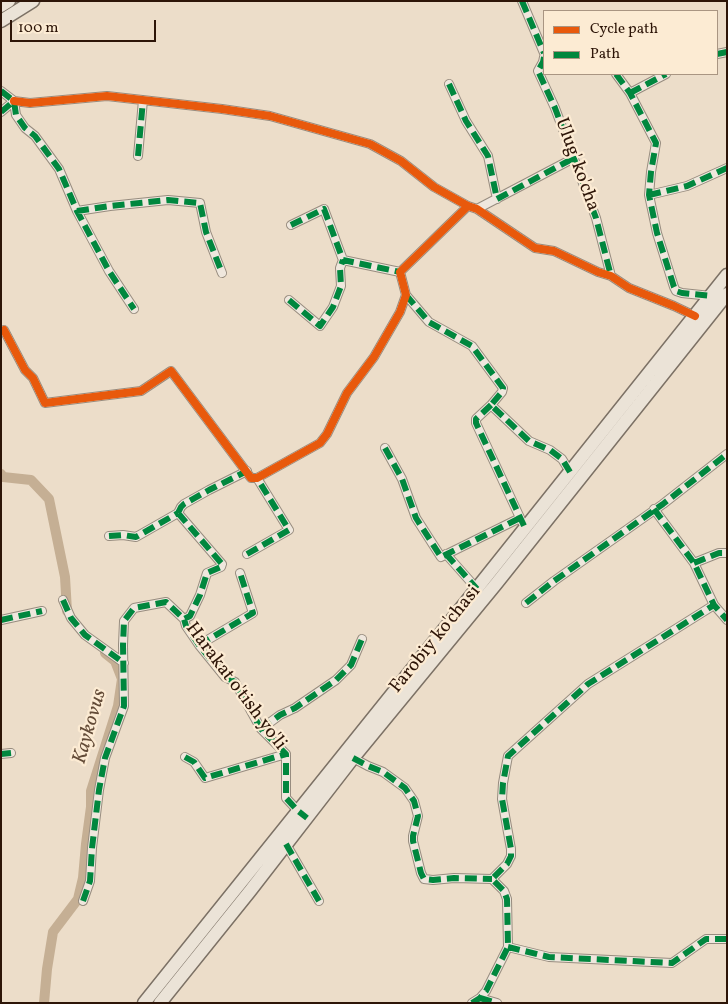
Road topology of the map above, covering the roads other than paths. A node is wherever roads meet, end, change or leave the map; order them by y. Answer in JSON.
{"nodes":[{"id":1,"x":9,"y":1,"type":"edge"},
{"id":2,"x":33,"y":1,"type":"edge"},
{"id":3,"x":522,"y":1,"type":"edge"},
{"id":4,"x":1,"y":6,"type":"edge"},
{"id":5,"x":1,"y":21,"type":"edge"},
{"id":6,"x":543,"y":51,"type":"edge"},
{"id":7,"x":543,"y":62,"type":"edge"},
{"id":8,"x":617,"y":75,"type":"edge"},
{"id":9,"x":664,"y":75,"type":"edge"},
{"id":10,"x":449,"y":84,"type":"dead end"},
{"id":11,"x":1,"y":91,"type":"edge"},
{"id":12,"x":630,"y":93,"type":"junction"},
{"id":13,"x":143,"y":100,"type":"junction"},
{"id":14,"x":14,"y":101,"type":"junction"},
{"id":15,"x":1,"y":112,"type":"edge"},
{"id":16,"x":138,"y":156,"type":"dead end"},
{"id":17,"x":574,"y":158,"type":"junction"},
{"id":18,"x":727,"y":168,"type":"edge"},
{"id":19,"x":649,"y":195,"type":"junction"},
{"id":20,"x":497,"y":199,"type":"junction"},
{"id":21,"x":468,"y":206,"type":"junction"},
{"id":22,"x":477,"y":209,"type":"junction"},
{"id":23,"x":76,"y":211,"type":"junction"},
{"id":24,"x":292,"y":225,"type":"dead end"},
{"id":25,"x":343,"y":260,"type":"junction"},
{"id":26,"x":400,"y":272,"type":"junction"},
{"id":27,"x":222,"y":273,"type":"dead end"},
{"id":28,"x":727,"y":275,"type":"edge"},
{"id":29,"x":612,"y":276,"type":"junction"},
{"id":30,"x":727,"y":294,"type":"edge"},
{"id":31,"x":406,"y":295,"type":"junction"},
{"id":32,"x":712,"y":296,"type":"junction"},
{"id":33,"x":289,"y":300,"type":"dead end"},
{"id":34,"x":134,"y":309,"type":"dead end"},
{"id":35,"x":695,"y":316,"type":"junction"},
{"id":36,"x":4,"y":330,"type":"dead end"},
{"id":37,"x":491,"y":406,"type":"junction"},
{"id":38,"x":385,"y":448,"type":"dead end"},
{"id":39,"x":727,"y":454,"type":"edge"},
{"id":40,"x":247,"y":471,"type":"junction"},
{"id":41,"x":570,"y":472,"type":"junction"},
{"id":42,"x":257,"y":478,"type":"junction"},
{"id":43,"x":654,"y":509,"type":"junction"},
{"id":44,"x":178,"y":513,"type":"junction"},
{"id":45,"x":523,"y":523,"type":"junction"},
{"id":46,"x":109,"y":536,"type":"dead end"},
{"id":47,"x":727,"y":553,"type":"edge"},
{"id":48,"x":247,"y":554,"type":"dead end"},
{"id":49,"x":446,"y":554,"type":"junction"},
{"id":50,"x":694,"y":563,"type":"junction"},
{"id":51,"x":240,"y":573,"type":"dead end"},
{"id":52,"x":477,"y":589,"type":"junction"},
{"id":53,"x":63,"y":600,"type":"dead end"},
{"id":54,"x":526,"y":603,"type":"dead end"},
{"id":55,"x":714,"y":605,"type":"junction"},
{"id":56,"x":42,"y":611,"type":"dead end"},
{"id":57,"x":184,"y":619,"type":"junction"},
{"id":58,"x":1,"y":620,"type":"edge"},
{"id":59,"x":727,"y":620,"type":"edge"},
{"id":60,"x":362,"y":639,"type":"dead end"},
{"id":61,"x":199,"y":645,"type":"junction"},
{"id":62,"x":124,"y":664,"type":"junction"},
{"id":63,"x":261,"y":728,"type":"junction"},
{"id":64,"x":11,"y":753,"type":"dead end"},
{"id":65,"x":1,"y":754,"type":"edge"},
{"id":66,"x":286,"y":754,"type":"junction"},
{"id":67,"x":185,"y":757,"type":"dead end"},
{"id":68,"x":353,"y":758,"type":"junction"},
{"id":69,"x":302,"y":814,"type":"junction"},
{"id":70,"x":286,"y":844,"type":"junction"},
{"id":71,"x":492,"y":879,"type":"junction"},
{"id":72,"x":83,"y":901,"type":"dead end"},
{"id":73,"x":319,"y":901,"type":"dead end"},
{"id":74,"x":727,"y":938,"type":"edge"},
{"id":75,"x":508,"y":947,"type":"junction"},
{"id":76,"x":480,"y":998,"type":"junction"},
{"id":77,"x":144,"y":1003,"type":"edge"},
{"id":78,"x":160,"y":1003,"type":"edge"},
{"id":79,"x":472,"y":1003,"type":"edge"},
{"id":80,"x":497,"y":1003,"type":"edge"}],
"edges":[{"from":1,"to":4,"type":"main road"},
{"from":2,"to":5,"type":"main road"},
{"from":3,"to":6,"type":"street"},
{"from":7,"to":17,"type":"street","name":"Ulug' ko'cha"},
{"from":8,"to":12,"type":"street"},
{"from":9,"to":12,"type":"street"},
{"from":10,"to":20,"type":"street"},
{"from":11,"to":14,"type":"street"},
{"from":12,"to":19,"type":"street"},
{"from":13,"to":14,"type":"street"},
{"from":13,"to":16,"type":"street"},
{"from":13,"to":21,"type":"street"},
{"from":14,"to":15,"type":"street"},
{"from":14,"to":23,"type":"street"},
{"from":17,"to":20,"type":"street"},
{"from":17,"to":29,"type":"street","name":"Ulug' ko'cha"},
{"from":18,"to":19,"type":"street"},
{"from":19,"to":32,"type":"street"},
{"from":20,"to":22,"type":"street"},
{"from":21,"to":22,"type":"street"},
{"from":21,"to":26,"type":"street"},
{"from":22,"to":29,"type":"street"},
{"from":23,"to":27,"type":"street"},
{"from":23,"to":34,"type":"street"},
{"from":24,"to":25,"type":"street"},
{"from":25,"to":26,"type":"street"},
{"from":25,"to":33,"type":"street"},
{"from":26,"to":31,"type":"street"},
{"from":28,"to":32,"type":"main road","name":"Farobiy ko'chasi"},
{"from":29,"to":35,"type":"street"},
{"from":30,"to":68,"type":"main road","name":"Farobiy ko'chasi"},
{"from":31,"to":37,"type":"street"},
{"from":31,"to":42,"type":"street"},
{"from":32,"to":35,"type":"main road","name":"Farobiy ko'chasi"},
{"from":35,"to":41,"type":"main road","name":"Farobiy ko'chasi"},
{"from":36,"to":40,"type":"street"},
{"from":37,"to":41,"type":"street"},
{"from":37,"to":45,"type":"street"},
{"from":38,"to":49,"type":"street"},
{"from":39,"to":43,"type":"street"},
{"from":40,"to":42,"type":"street"},
{"from":40,"to":44,"type":"street"},
{"from":41,"to":45,"type":"main road","name":"Farobiy ko'chasi"},
{"from":42,"to":48,"type":"street"},
{"from":43,"to":50,"type":"street"},
{"from":43,"to":54,"type":"street"},
{"from":44,"to":46,"type":"street"},
{"from":44,"to":57,"type":"street"},
{"from":45,"to":49,"type":"street"},
{"from":45,"to":52,"type":"main road","name":"Farobiy ko'chasi"},
{"from":47,"to":50,"type":"street"},
{"from":49,"to":52,"type":"street"},
{"from":50,"to":55,"type":"street"},
{"from":51,"to":61,"type":"street"},
{"from":52,"to":69,"type":"main road","name":"Farobiy ko'chasi"},
{"from":53,"to":62,"type":"street"},
{"from":55,"to":59,"type":"street"},
{"from":55,"to":71,"type":"street"},
{"from":56,"to":58,"type":"street"},
{"from":57,"to":61,"type":"street","name":"Harakat o'tish yo'li"},
{"from":57,"to":62,"type":"street","name":"Harakat o'tish yo'li"},
{"from":60,"to":63,"type":"street"},
{"from":61,"to":63,"type":"street","name":"Harakat o'tish yo'li"},
{"from":62,"to":72,"type":"street"},
{"from":63,"to":66,"type":"street","name":"Harakat o'tish yo'li"},
{"from":64,"to":65,"type":"street"},
{"from":66,"to":67,"type":"street"},
{"from":66,"to":69,"type":"street","name":"Harakat o'tish yo'li"},
{"from":68,"to":69,"type":"main road","name":"Farobiy ko'chasi"},
{"from":68,"to":71,"type":"street"},
{"from":69,"to":70,"type":"main road","name":"Farobiy ko'chasi"},
{"from":69,"to":77,"type":"main road","name":"Farobiy ko'chasi"},
{"from":70,"to":73,"type":"street"},
{"from":70,"to":78,"type":"main road","name":"Farobiy ko'chasi"},
{"from":71,"to":75,"type":"street"},
{"from":74,"to":75,"type":"street"},
{"from":75,"to":76,"type":"street"},
{"from":76,"to":79,"type":"street"},
{"from":76,"to":80,"type":"street"}]}
